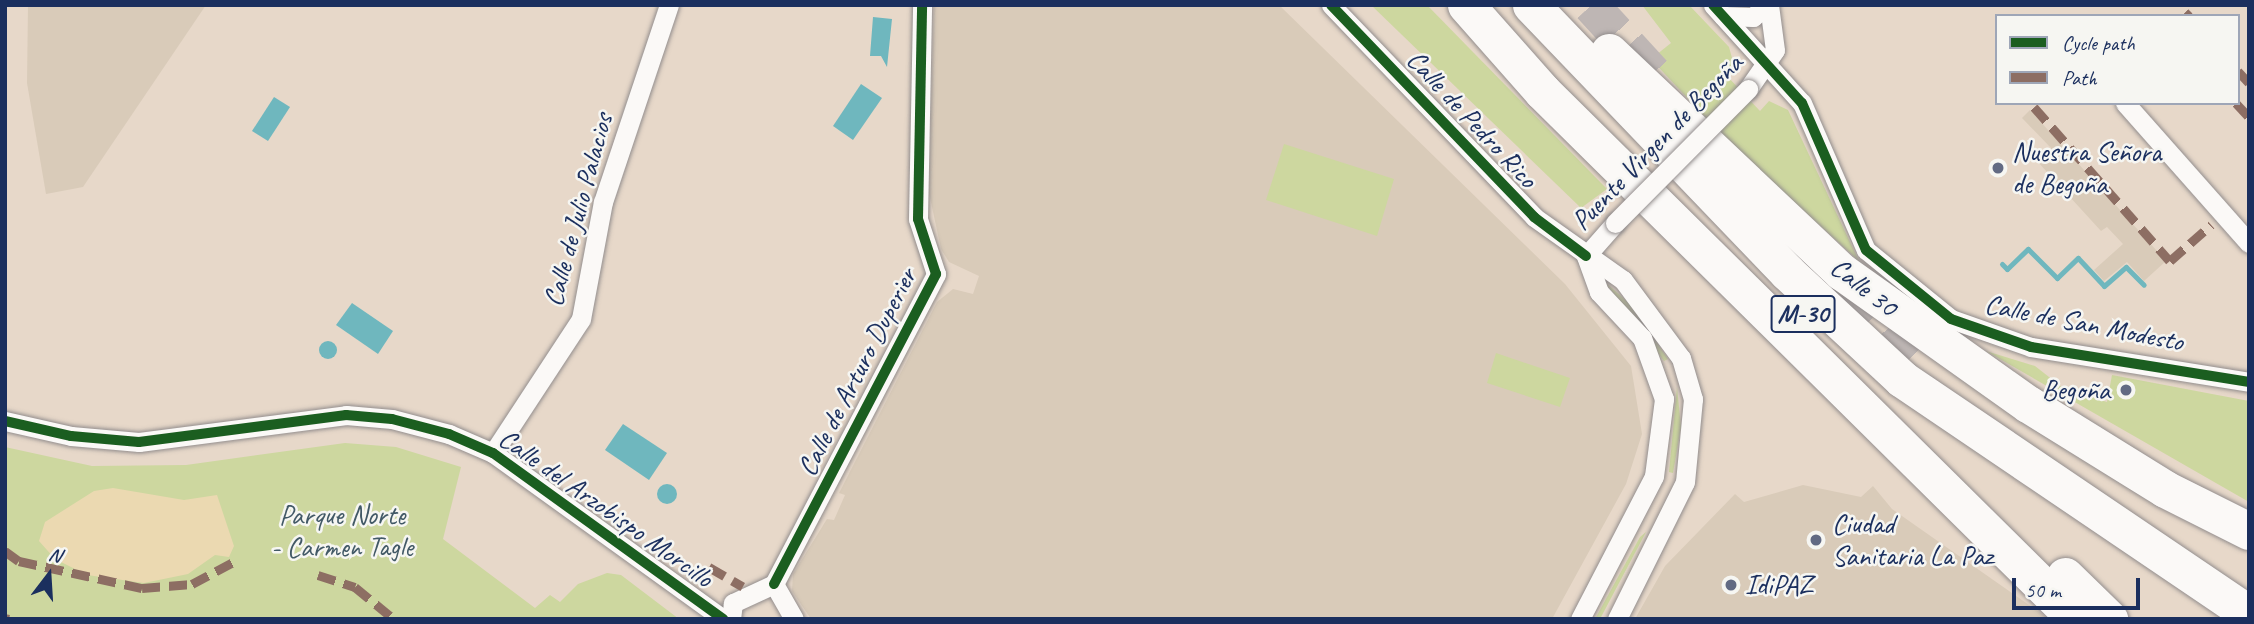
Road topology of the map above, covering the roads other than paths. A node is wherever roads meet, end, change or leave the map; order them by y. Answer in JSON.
{"nodes":[{"id":1,"x":669,"y":5,"type":"edge"},
{"id":2,"x":922,"y":5,"type":"edge"},
{"id":3,"x":1331,"y":5,"type":"edge"},
{"id":4,"x":1531,"y":5,"type":"edge"},
{"id":5,"x":1561,"y":5,"type":"edge"},
{"id":6,"x":1767,"y":5,"type":"edge"},
{"id":7,"x":1476,"y":6,"type":"edge"},
{"id":8,"x":1718,"y":11,"type":"edge"},
{"id":9,"x":1769,"y":67,"type":"junction"},
{"id":10,"x":1787,"y":86,"type":"junction"},
{"id":11,"x":1748,"y":89,"type":"junction"},
{"id":12,"x":2128,"y":105,"type":"edge"},
{"id":13,"x":2249,"y":243,"type":"edge"},
{"id":14,"x":1586,"y":256,"type":"junction"},
{"id":15,"x":1923,"y":367,"type":"tunnel mouth"},
{"id":16,"x":2249,"y":382,"type":"edge"},
{"id":17,"x":5,"y":421,"type":"edge"},
{"id":18,"x":493,"y":453,"type":"junction"},
{"id":19,"x":2249,"y":531,"type":"edge"},
{"id":20,"x":774,"y":584,"type":"junction"},
{"id":21,"x":2249,"y":591,"type":"edge"},
{"id":22,"x":2249,"y":614,"type":"edge"},
{"id":23,"x":723,"y":619,"type":"edge"},
{"id":24,"x":731,"y":619,"type":"edge"},
{"id":25,"x":776,"y":619,"type":"edge"},
{"id":26,"x":794,"y":619,"type":"edge"},
{"id":27,"x":1580,"y":619,"type":"edge"},
{"id":28,"x":1617,"y":619,"type":"edge"},
{"id":29,"x":2076,"y":619,"type":"edge"},
{"id":30,"x":2109,"y":619,"type":"edge"}],
"edges":[{"from":1,"to":18,"type":"street","name":"Calle de Julio Palacios"},
{"from":2,"to":20,"type":"street","name":"Calle de Arturo Duperier"},
{"from":3,"to":14,"type":"street","name":"Calle de Pedro Rico"},
{"from":4,"to":22,"type":"highway"},
{"from":5,"to":19,"type":"highway","name":"Calle 30","number":"M-30"},
{"from":6,"to":8,"type":"street"},
{"from":6,"to":9,"type":"street"},
{"from":7,"to":29,"type":"highway"},
{"from":7,"to":30,"type":"highway","name":"Calle 30","number":"M-30"},
{"from":8,"to":9,"type":"street","name":"Calle de San Modesto"},
{"from":9,"to":10,"type":"street","name":"Calle de San Modesto"},
{"from":9,"to":11,"type":"street","name":"Puente Virgen de Begoña"},
{"from":10,"to":11,"type":"street"},
{"from":10,"to":16,"type":"street","name":"Calle de San Modesto"},
{"from":11,"to":14,"type":"street","name":"Puente Virgen de Begoña","bridge":true},
{"from":12,"to":13,"type":"street"},
{"from":14,"to":27,"type":"street"},
{"from":14,"to":28,"type":"street","name":"Calle de Pedro Rico"},
{"from":15,"to":21,"type":"highway"},
{"from":17,"to":18,"type":"street","name":"Calle del Arzobispo Morcillo"},
{"from":18,"to":23,"type":"street","name":"Calle del Arzobispo Morcillo"},
{"from":20,"to":24,"type":"street","name":"Calle del Arzobispo Morcillo"},
{"from":20,"to":25,"type":"street"},
{"from":20,"to":26,"type":"street"}]}
